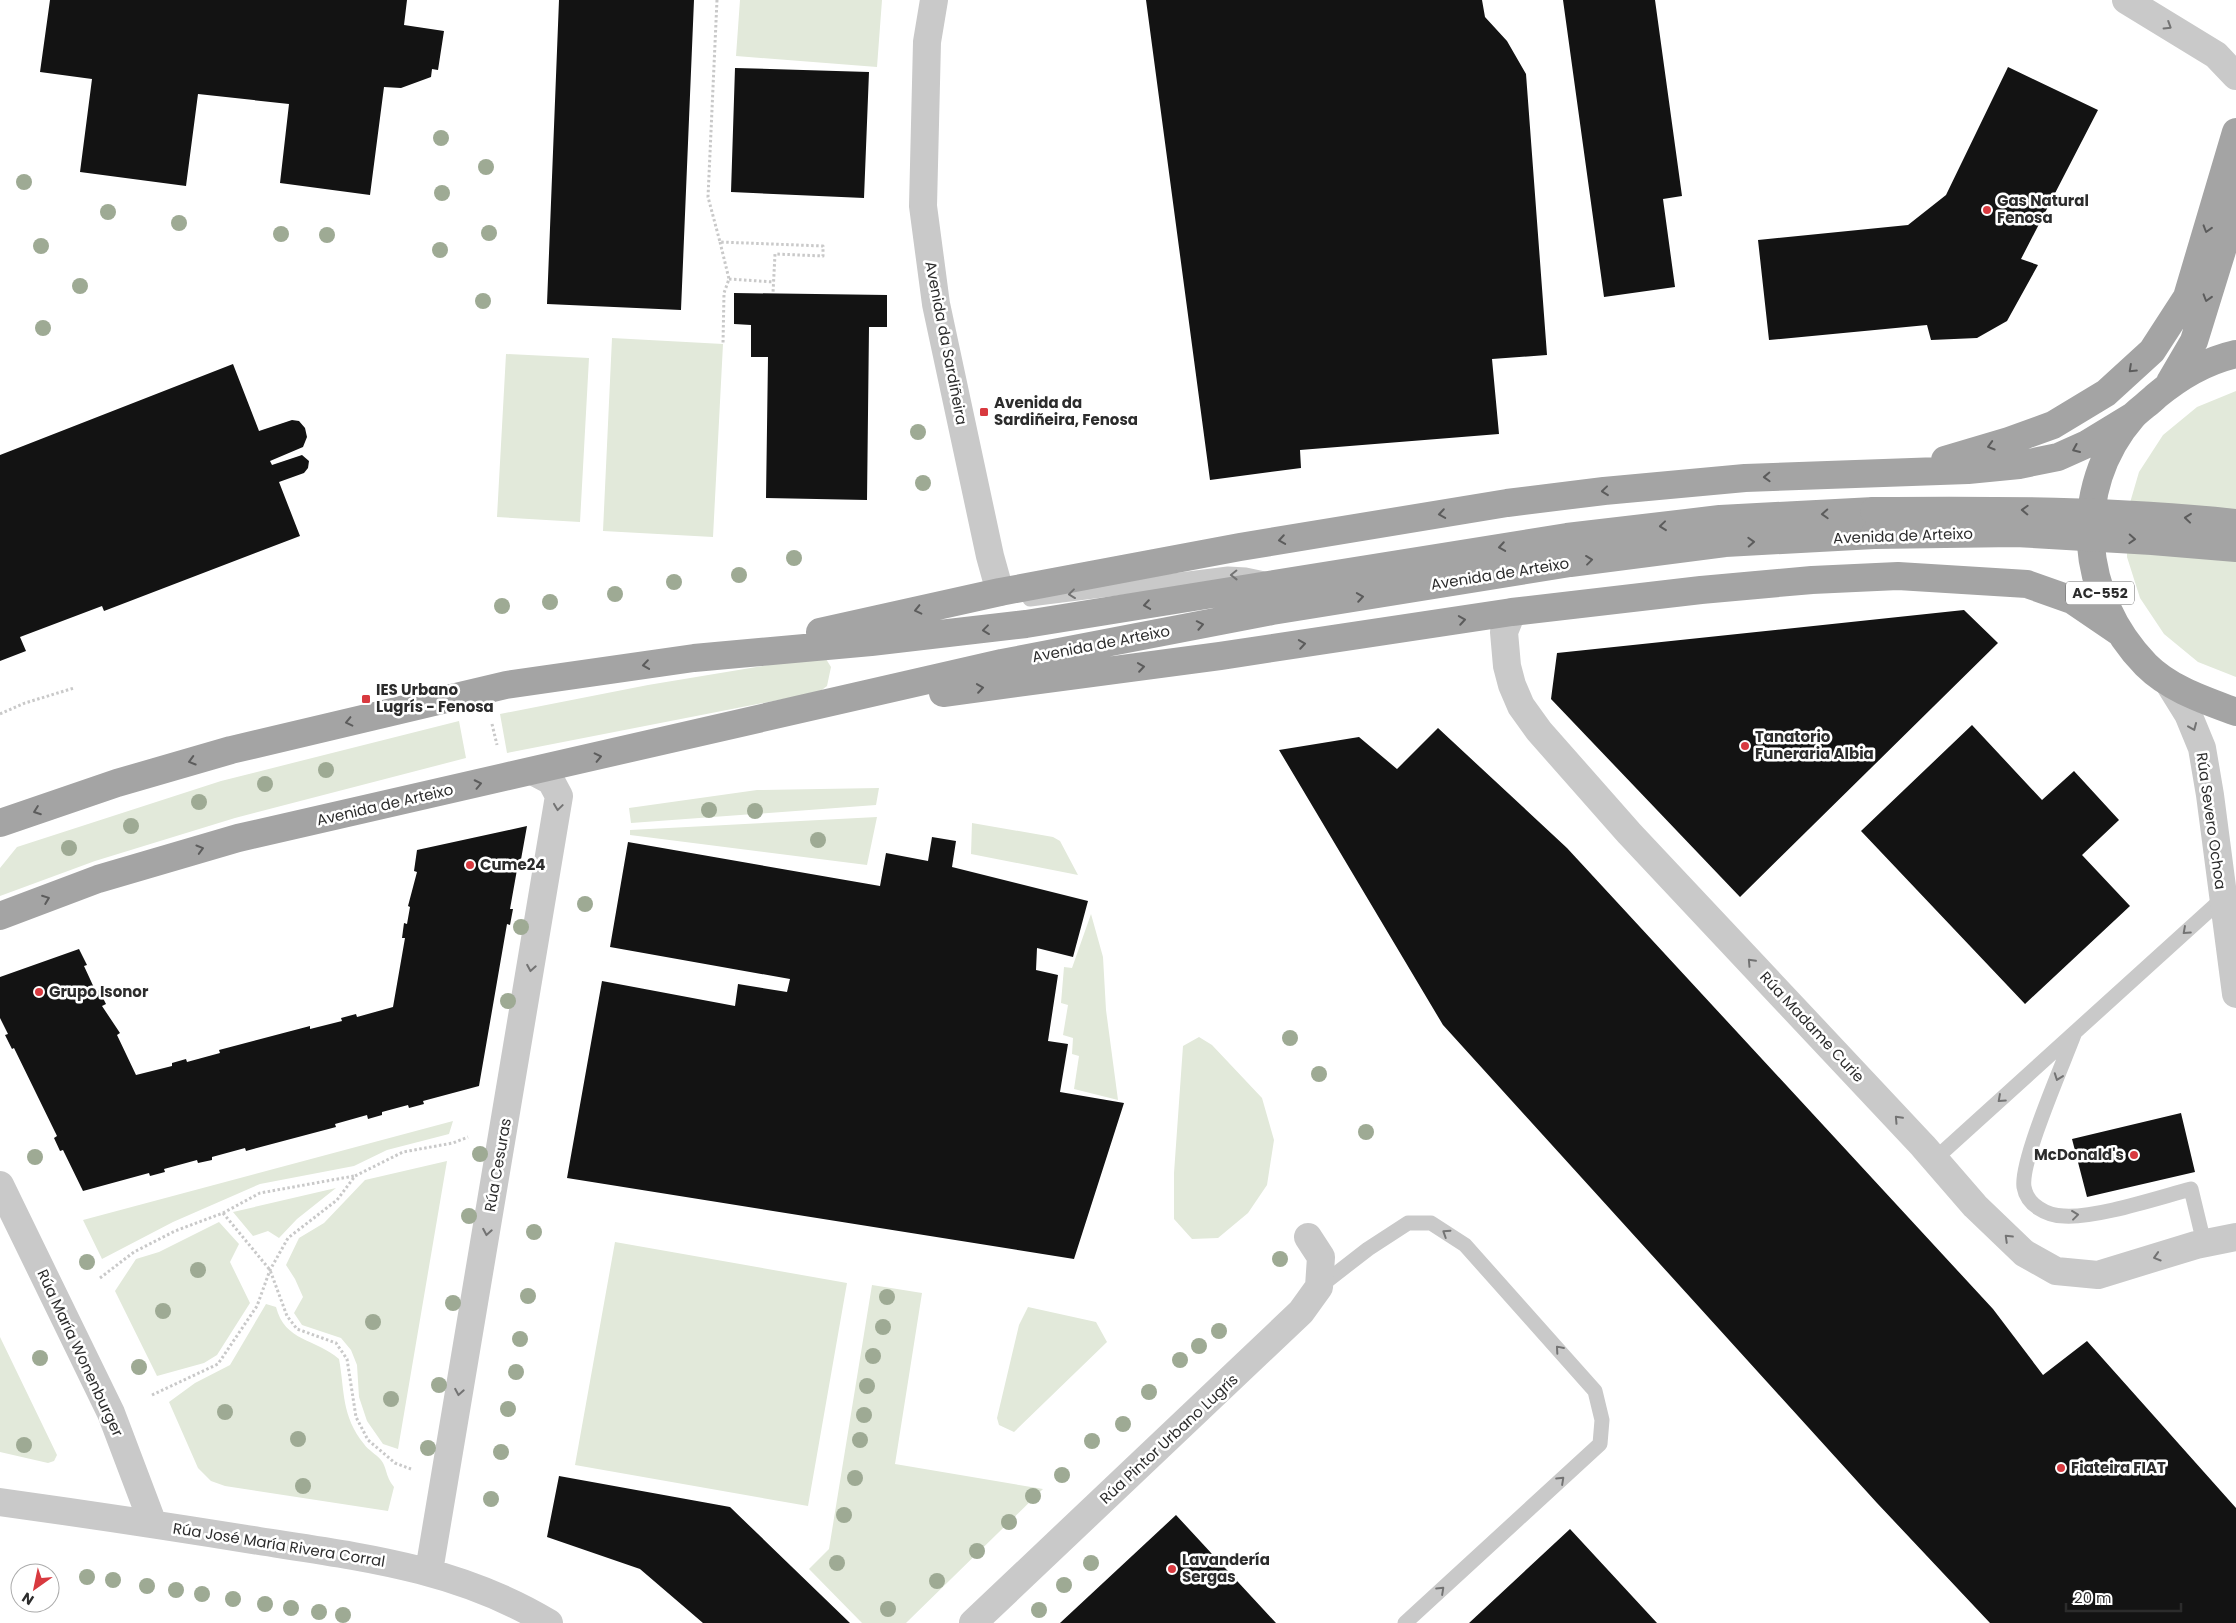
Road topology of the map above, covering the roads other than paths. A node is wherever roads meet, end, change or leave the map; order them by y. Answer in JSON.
{"nodes":[{"id":1,"x":934,"y":0,"type":"edge"},
{"id":2,"x":2126,"y":0,"type":"edge"},
{"id":3,"x":2236,"y":76,"type":"edge"},
{"id":4,"x":2236,"y":132,"type":"edge"},
{"id":5,"x":2236,"y":166,"type":"edge"},
{"id":6,"x":2236,"y":354,"type":"edge"},
{"id":7,"x":2168,"y":386,"type":"junction"},
{"id":8,"x":2133,"y":416,"type":"junction"},
{"id":9,"x":1903,"y":472,"type":"junction"},
{"id":10,"x":1874,"y":523,"type":"junction"},
{"id":11,"x":2236,"y":523,"type":"edge"},
{"id":12,"x":2236,"y":548,"type":"edge"},
{"id":13,"x":1281,"y":584,"type":"junction"},
{"id":14,"x":1000,"y":592,"type":"junction"},
{"id":15,"x":1512,"y":612,"type":"junction"},
{"id":16,"x":2119,"y":632,"type":"junction"},
{"id":17,"x":694,"y":658,"type":"junction"},
{"id":18,"x":2170,"y":684,"type":"junction"},
{"id":19,"x":2236,"y":712,"type":"edge"},
{"id":20,"x":775,"y":715,"type":"junction"},
{"id":21,"x":534,"y":772,"type":"junction"},
{"id":22,"x":1,"y":826,"type":"edge"},
{"id":23,"x":2222,"y":899,"type":"junction"},
{"id":24,"x":0,"y":916,"type":"edge"},
{"id":25,"x":2236,"y":994,"type":"edge"},
{"id":26,"x":2075,"y":1032,"type":"junction"},
{"id":27,"x":1935,"y":1159,"type":"junction"},
{"id":28,"x":0,"y":1185,"type":"edge"},
{"id":29,"x":1308,"y":1237,"type":"dead end"},
{"id":30,"x":2236,"y":1237,"type":"edge"},
{"id":31,"x":2204,"y":1243,"type":"junction"},
{"id":32,"x":1319,"y":1287,"type":"junction"},
{"id":33,"x":0,"y":1502,"type":"edge"},
{"id":34,"x":153,"y":1524,"type":"junction"},
{"id":35,"x":429,"y":1571,"type":"junction"},
{"id":36,"x":549,"y":1623,"type":"edge"},
{"id":37,"x":973,"y":1623,"type":"edge"},
{"id":38,"x":1405,"y":1623,"type":"edge"}],
"edges":[{"from":1,"to":14,"type":"street","name":"Avenida da Sardiñeira"},
{"from":2,"to":3,"type":"street","one_way":true},
{"from":4,"to":9,"type":"main road","one_way":true},
{"from":5,"to":7,"type":"main road","one_way":true},
{"from":6,"to":7,"type":"main road","number":"AC-552"},
{"from":7,"to":8,"type":"main road","number":"AC-552"},
{"from":8,"to":9,"type":"main road","name":"Avenida de Arteixo","one_way":true},
{"from":8,"to":16,"type":"main road","number":"AC-552"},
{"from":9,"to":14,"type":"main road","name":"Avenida de Arteixo","one_way":true},
{"from":11,"to":10,"type":"main road","name":"Avenida de Arteixo","one_way":true,"bridge":true},
{"from":10,"to":12,"type":"main road","name":"Avenida de Arteixo","one_way":true,"bridge":true},
{"from":10,"to":13,"type":"main road","name":"Avenida de Arteixo","one_way":true},
{"from":20,"to":10,"type":"main road","name":"Avenida de Arteixo","one_way":true},
{"from":13,"to":14,"type":"lane","name":"Avenida de Arteixo","one_way":true},
{"from":13,"to":17,"type":"main road","name":"Avenida de Arteixo","one_way":true},
{"from":14,"to":17,"type":"main road","name":"Avenida de Arteixo","one_way":true},
{"from":15,"to":16,"type":"main road","name":"Avenida de Arteixo"},
{"from":20,"to":15,"type":"main road","name":"Avenida de Arteixo","one_way":true},
{"from":27,"to":15,"type":"street","name":"Rúa Madame Curie","one_way":true},
{"from":16,"to":18,"type":"main road","number":"AC-552"},
{"from":17,"to":22,"type":"main road","name":"Avenida de Arteixo","one_way":true},
{"from":18,"to":19,"type":"main road","number":"AC-552"},
{"from":18,"to":23,"type":"street","name":"Rúa Severo Ochoa","one_way":true},
{"from":21,"to":20,"type":"main road","name":"Avenida de Arteixo","one_way":true},
{"from":24,"to":21,"type":"main road","name":"Avenida de Arteixo","one_way":true},
{"from":21,"to":35,"type":"street","name":"Rúa Cesuras","one_way":true},
{"from":23,"to":25,"type":"street","name":"Rúa Severo Ochoa"},
{"from":23,"to":26,"type":"lane","one_way":true},
{"from":26,"to":27,"type":"lane","one_way":true},
{"from":26,"to":31,"type":"lane","one_way":true},
{"from":31,"to":27,"type":"street","name":"Rúa Madame Curie","one_way":true},
{"from":28,"to":34,"type":"street","name":"Rúa María Wonenburger"},
{"from":29,"to":32,"type":"street"},
{"from":30,"to":31,"type":"street","name":"Rúa Madame Curie"},
{"from":32,"to":37,"type":"street","name":"Rúa Pintor Urbano Lugrís"},
{"from":38,"to":32,"type":"lane","one_way":true},
{"from":33,"to":34,"type":"street","name":"Rúa José María Rivera Corral"},
{"from":34,"to":35,"type":"street","name":"Rúa José María Rivera Corral"},
{"from":35,"to":36,"type":"street","name":"Rúa José María Rivera Corral"}]}
